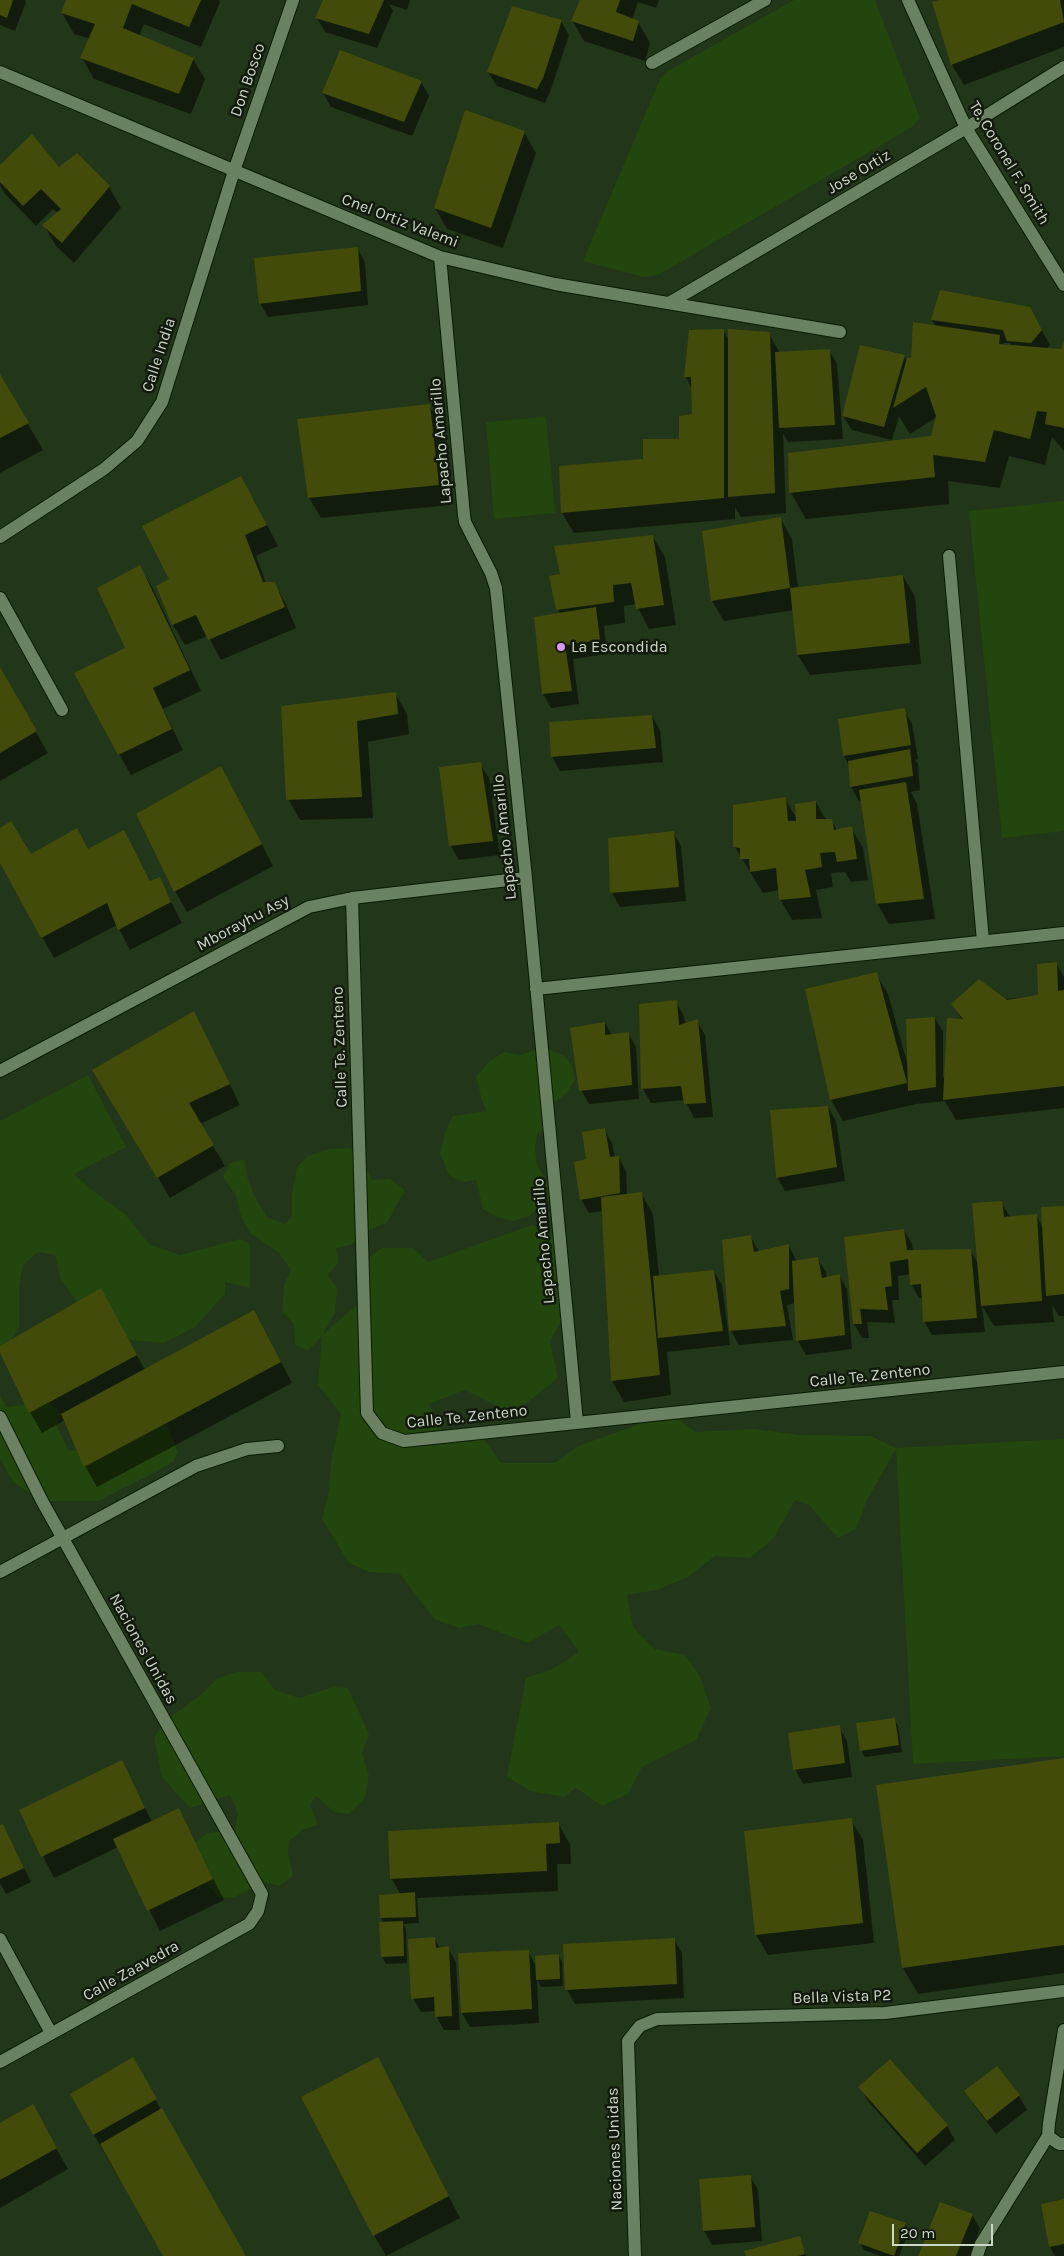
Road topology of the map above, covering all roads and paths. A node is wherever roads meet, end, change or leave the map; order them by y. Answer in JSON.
{"nodes":[{"id":1,"x":293,"y":0,"type":"edge"},
{"id":2,"x":765,"y":0,"type":"edge"},
{"id":3,"x":908,"y":0,"type":"edge"},
{"id":4,"x":652,"y":63,"type":"dead end"},
{"id":5,"x":1064,"y":67,"type":"edge"},
{"id":6,"x":0,"y":72,"type":"edge"},
{"id":7,"x":966,"y":128,"type":"junction"},
{"id":8,"x":234,"y":171,"type":"junction"},
{"id":9,"x":440,"y":256,"type":"junction"},
{"id":10,"x":1064,"y":285,"type":"edge"},
{"id":11,"x":669,"y":303,"type":"junction"},
{"id":12,"x":840,"y":332,"type":"dead end"},
{"id":13,"x":0,"y":536,"type":"edge"},
{"id":14,"x":949,"y":556,"type":"dead end"},
{"id":15,"x":0,"y":598,"type":"edge"},
{"id":16,"x":62,"y":710,"type":"dead end"},
{"id":17,"x":526,"y":878,"type":"junction"},
{"id":18,"x":352,"y":898,"type":"junction"},
{"id":19,"x":1064,"y":933,"type":"edge"},
{"id":20,"x":983,"y":941,"type":"junction"},
{"id":21,"x":536,"y":989,"type":"junction"},
{"id":22,"x":0,"y":1071,"type":"edge"},
{"id":23,"x":1064,"y":1372,"type":"edge"},
{"id":24,"x":0,"y":1416,"type":"edge"},
{"id":25,"x":577,"y":1422,"type":"junction"},
{"id":26,"x":278,"y":1446,"type":"dead end"},
{"id":27,"x":62,"y":1537,"type":"junction"},
{"id":28,"x":0,"y":1572,"type":"edge"},
{"id":29,"x":262,"y":1894,"type":"joint"},
{"id":30,"x":0,"y":1939,"type":"edge"},
{"id":31,"x":1064,"y":1991,"type":"edge"},
{"id":32,"x":1064,"y":2030,"type":"edge"},
{"id":33,"x":50,"y":2034,"type":"junction"},
{"id":34,"x":628,"y":2041,"type":"joint"},
{"id":35,"x":0,"y":2062,"type":"edge"},
{"id":36,"x":1048,"y":2136,"type":"junction"},
{"id":37,"x":1064,"y":2144,"type":"edge"},
{"id":38,"x":634,"y":2256,"type":"edge"},
{"id":39,"x":977,"y":2256,"type":"edge"}],
"edges":[{"from":1,"to":8,"type":"street","name":"Don Bosco"},
{"from":2,"to":4,"type":"street"},
{"from":3,"to":7,"type":"street","name":"Te. Coronel F. Smith"},
{"from":5,"to":7,"type":"street","name":"Jose Ortiz"},
{"from":6,"to":8,"type":"street","name":"Cnel Ortiz Valemi"},
{"from":7,"to":10,"type":"street","name":"Te. Coronel F. Smith"},
{"from":7,"to":11,"type":"street","name":"Jose Ortiz"},
{"from":8,"to":9,"type":"street","name":"Cnel Ortiz Valemi"},
{"from":8,"to":13,"type":"street","name":"Calle India"},
{"from":9,"to":11,"type":"street","name":"Cnel Ortiz Valemi"},
{"from":9,"to":17,"type":"street","name":"Lapacho Amarillo"},
{"from":11,"to":12,"type":"street","name":"Cnel Ortiz Valemi"},
{"from":14,"to":20,"type":"street"},
{"from":15,"to":16,"type":"street"},
{"from":17,"to":18,"type":"street","name":"Mborayhu Asy"},
{"from":17,"to":21,"type":"street","name":"Lapacho Amarillo"},
{"from":18,"to":22,"type":"street","name":"Mborayhu Asy"},
{"from":18,"to":25,"type":"street","name":"Calle Te. Zenteno"},
{"from":19,"to":20,"type":"street"},
{"from":20,"to":21,"type":"street"},
{"from":21,"to":25,"type":"street","name":"Lapacho Amarillo"},
{"from":23,"to":25,"type":"street","name":"Calle Te. Zenteno"},
{"from":24,"to":27,"type":"street","name":"Naciones Unidas"},
{"from":26,"to":27,"type":"street"},
{"from":27,"to":28,"type":"street"},
{"from":27,"to":29,"type":"street","name":"Naciones Unidas"},
{"from":29,"to":33,"type":"street","name":"Calle Zaavedra"},
{"from":30,"to":33,"type":"street"},
{"from":31,"to":34,"type":"street","name":"Bella Vista P2"},
{"from":32,"to":36,"type":"street"},
{"from":33,"to":35,"type":"street","name":"Calle Zaavedra"},
{"from":34,"to":38,"type":"street","name":"Naciones Unidas"},
{"from":36,"to":37,"type":"street"},
{"from":36,"to":39,"type":"street"}]}
